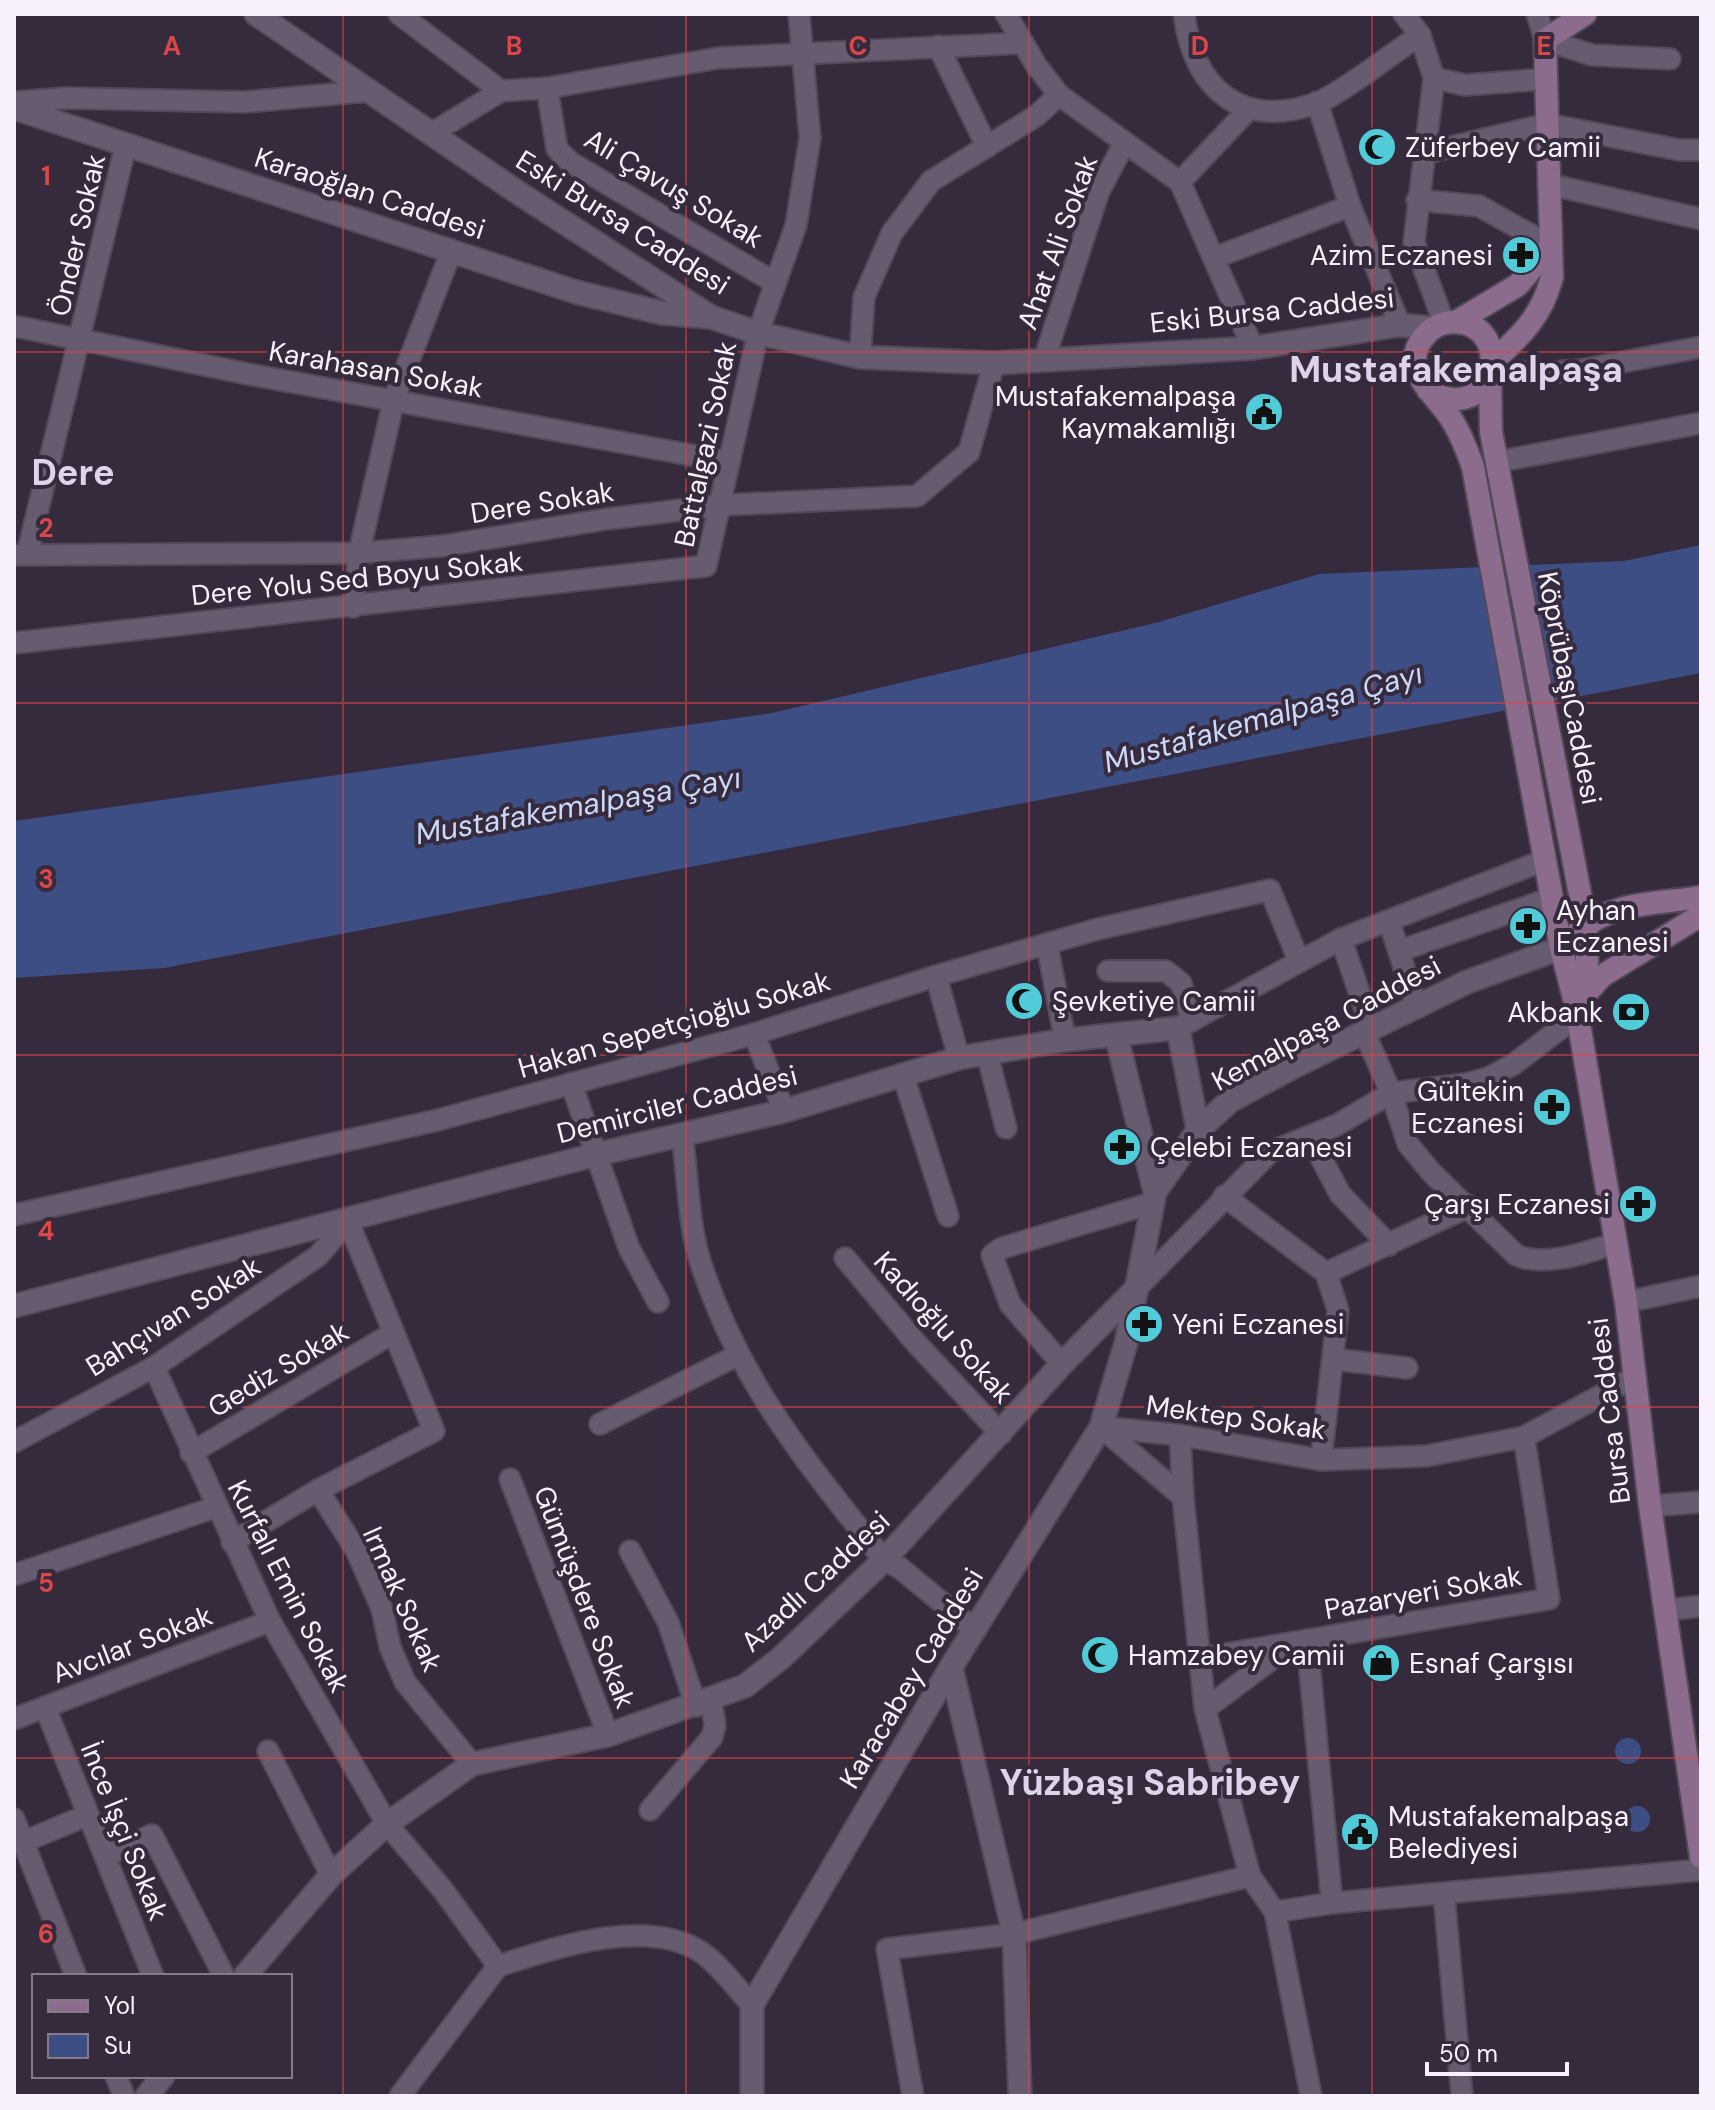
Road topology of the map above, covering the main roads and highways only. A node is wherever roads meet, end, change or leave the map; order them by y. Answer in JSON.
{"nodes":[{"id":1,"x":1585,"y":14,"type":"edge"},
{"id":2,"x":1551,"y":246,"type":"junction"},
{"id":3,"x":1444,"y":325,"type":"junction"},
{"id":4,"x":1491,"y":368,"type":"junction"},
{"id":5,"x":1428,"y":390,"type":"junction"},
{"id":6,"x":1701,"y":897,"type":"edge"},
{"id":7,"x":1552,"y":898,"type":"joint"},
{"id":8,"x":1701,"y":915,"type":"edge"},
{"id":9,"x":1586,"y":925,"type":"junction"},
{"id":10,"x":1561,"y":948,"type":"junction"},
{"id":11,"x":1629,"y":958,"type":"junction"},
{"id":12,"x":1587,"y":962,"type":"junction"},
{"id":13,"x":1577,"y":1010,"type":"junction"},
{"id":14,"x":1694,"y":1773,"type":"edge"},
{"id":15,"x":1701,"y":1857,"type":"edge"}],
"edges":[{"from":1,"to":2,"type":"main road"},
{"from":2,"to":3,"type":"main road"},
{"from":2,"to":4,"type":"main road"},
{"from":3,"to":4,"type":"main road"},
{"from":3,"to":5,"type":"main road"},
{"from":4,"to":5,"type":"main road"},
{"from":4,"to":9,"type":"main road","name":"KöprübaşıCaddesi"},
{"from":5,"to":7,"type":"main road","name":"KöprübaşıCaddesi"},
{"from":6,"to":9,"type":"main road"},
{"from":7,"to":10,"type":"main road","name":"Bursa Caddesi"},
{"from":8,"to":11,"type":"main road"},
{"from":9,"to":10,"type":"main road"},
{"from":9,"to":12,"type":"main road","name":"Bursa Caddesi"},
{"from":10,"to":12,"type":"main road"},
{"from":10,"to":13,"type":"main road","name":"Bursa Caddesi"},
{"from":11,"to":12,"type":"main road"},
{"from":11,"to":13,"type":"main road"},
{"from":12,"to":13,"type":"main road","name":"Bursa Caddesi"},
{"from":13,"to":14,"type":"main road","name":"Bursa Caddesi"},
{"from":14,"to":15,"type":"main road","name":"Bursa Caddesi"}]}
